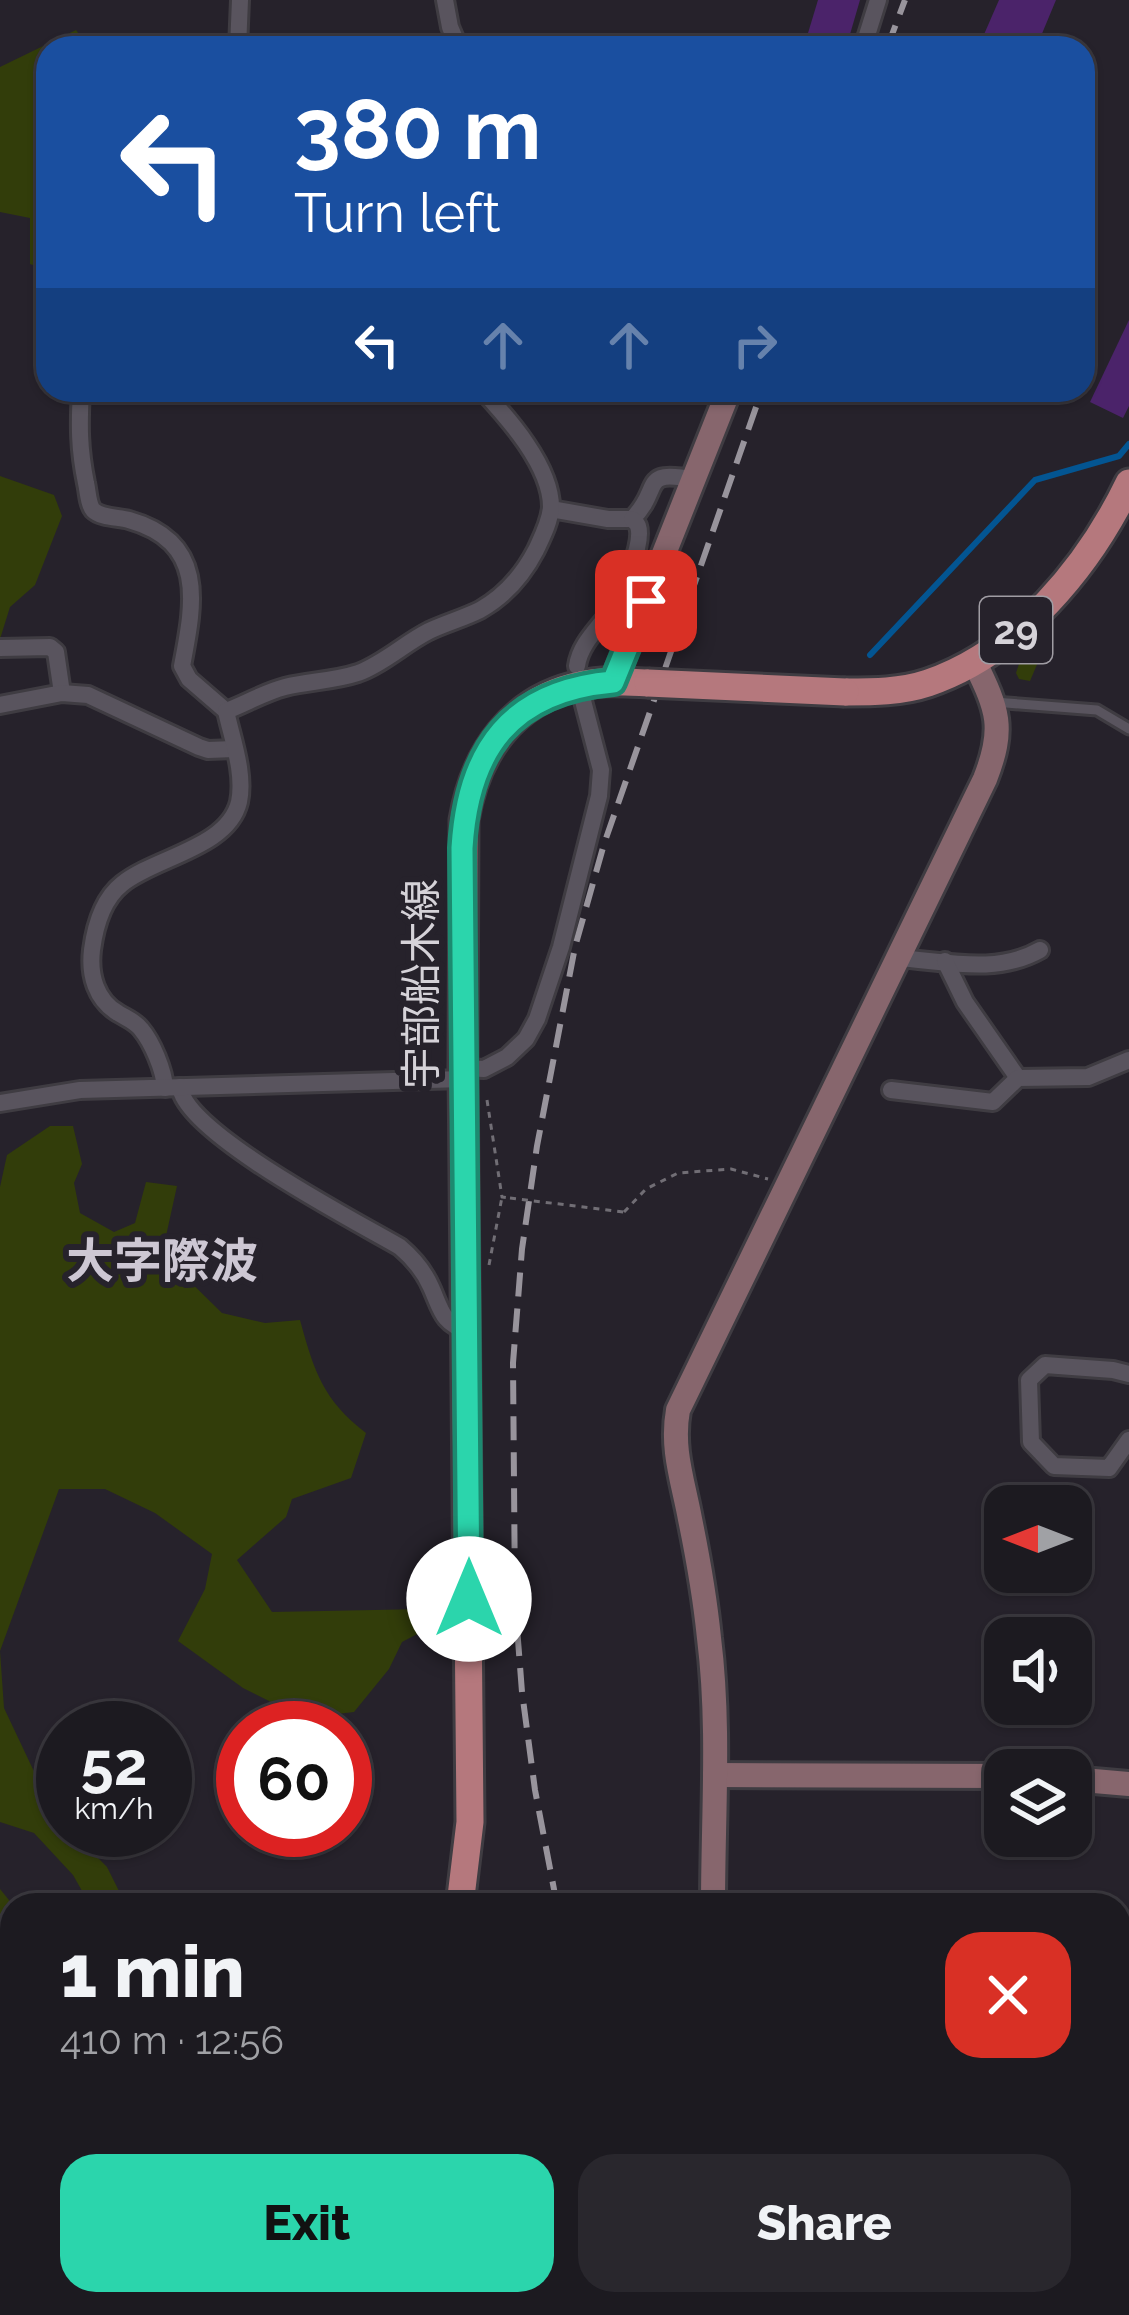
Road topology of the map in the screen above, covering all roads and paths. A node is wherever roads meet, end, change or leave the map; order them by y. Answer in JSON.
{"nodes":[{"id":1,"x":445,"y":0,"type":"edge"},
{"id":2,"x":878,"y":0,"type":"edge"},
{"id":3,"x":245,"y":2,"type":"edge"},
{"id":4,"x":240,"y":36,"type":"edge"},
{"id":5,"x":454,"y":36,"type":"edge"},
{"id":6,"x":867,"y":36,"type":"edge"},
{"id":7,"x":81,"y":402,"type":"edge"},
{"id":8,"x":493,"y":402,"type":"edge"},
{"id":9,"x":724,"y":402,"type":"edge"},
{"id":10,"x":695,"y":480,"type":"junction"},
{"id":11,"x":1129,"y":483,"type":"edge"},
{"id":12,"x":551,"y":509,"type":"junction"},
{"id":13,"x":632,"y":519,"type":"junction"},
{"id":14,"x":0,"y":648,"type":"edge"},
{"id":15,"x":974,"y":663,"type":"junction"},
{"id":16,"x":577,"y":666,"type":"dead end"},
{"id":17,"x":613,"y":682,"type":"junction"},
{"id":18,"x":62,"y":693,"type":"junction"},
{"id":19,"x":582,"y":698,"type":"dead end"},
{"id":20,"x":994,"y":702,"type":"junction"},
{"id":21,"x":0,"y":705,"type":"edge"},
{"id":22,"x":226,"y":711,"type":"junction"},
{"id":23,"x":1129,"y":729,"type":"edge"},
{"id":24,"x":234,"y":749,"type":"junction"},
{"id":25,"x":1040,"y":950,"type":"dead end"},
{"id":26,"x":897,"y":958,"type":"junction"},
{"id":27,"x":945,"y":961,"type":"junction"},
{"id":28,"x":1129,"y":1060,"type":"edge"},
{"id":29,"x":470,"y":1072,"type":"junction"},
{"id":30,"x":1018,"y":1078,"type":"junction"},
{"id":31,"x":172,"y":1087,"type":"junction"},
{"id":32,"x":891,"y":1090,"type":"dead end"},
{"id":33,"x":0,"y":1102,"type":"edge"},
{"id":34,"x":788,"y":1184,"type":"junction"},
{"id":35,"x":468,"y":1331,"type":"junction"},
{"id":36,"x":1129,"y":1374,"type":"edge"},
{"id":37,"x":1128,"y":1443,"type":"edge"},
{"id":38,"x":715,"y":1775,"type":"junction"},
{"id":39,"x":984,"y":1776,"type":"edge"},
{"id":40,"x":1092,"y":1781,"type":"edge"},
{"id":41,"x":1129,"y":1784,"type":"edge"},
{"id":42,"x":462,"y":1893,"type":"edge"},
{"id":43,"x":713,"y":1893,"type":"edge"}],
"edges":[{"from":1,"to":5,"type":"street"},
{"from":2,"to":6,"type":"street"},
{"from":3,"to":4,"type":"street"},
{"from":7,"to":22,"type":"street"},
{"from":8,"to":12,"type":"street"},
{"from":9,"to":10,"type":"street"},
{"from":10,"to":13,"type":"street"},
{"from":10,"to":17,"type":"street"},
{"from":11,"to":15,"type":"main road","name":"宇部船木線","number":"29"},
{"from":12,"to":13,"type":"street"},
{"from":12,"to":22,"type":"street"},
{"from":13,"to":16,"type":"street"},
{"from":14,"to":18,"type":"street"},
{"from":15,"to":17,"type":"main road","name":"宇部船木線","number":"29","bridge":true},
{"from":15,"to":20,"type":"street"},
{"from":17,"to":29,"type":"main road","name":"宇部船木線","number":"29"},
{"from":18,"to":21,"type":"street"},
{"from":18,"to":24,"type":"street"},
{"from":19,"to":29,"type":"street"},
{"from":20,"to":23,"type":"lane"},
{"from":20,"to":26,"type":"street"},
{"from":22,"to":24,"type":"street"},
{"from":24,"to":31,"type":"street"},
{"from":25,"to":27,"type":"street"},
{"from":26,"to":27,"type":"street"},
{"from":26,"to":34,"type":"street"},
{"from":27,"to":30,"type":"street"},
{"from":28,"to":30,"type":"street"},
{"from":29,"to":31,"type":"street"},
{"from":29,"to":34,"type":"path","bridge":true},
{"from":29,"to":35,"type":"main road","name":"宇部船木線","number":"29"},
{"from":30,"to":32,"type":"street"},
{"from":31,"to":33,"type":"street"},
{"from":31,"to":35,"type":"street"},
{"from":34,"to":38,"type":"street"},
{"from":35,"to":42,"type":"main road","name":"宇部船木線","number":"29"},
{"from":36,"to":37,"type":"street"},
{"from":38,"to":39,"type":"street"},
{"from":38,"to":43,"type":"street"},
{"from":40,"to":41,"type":"street"}]}
